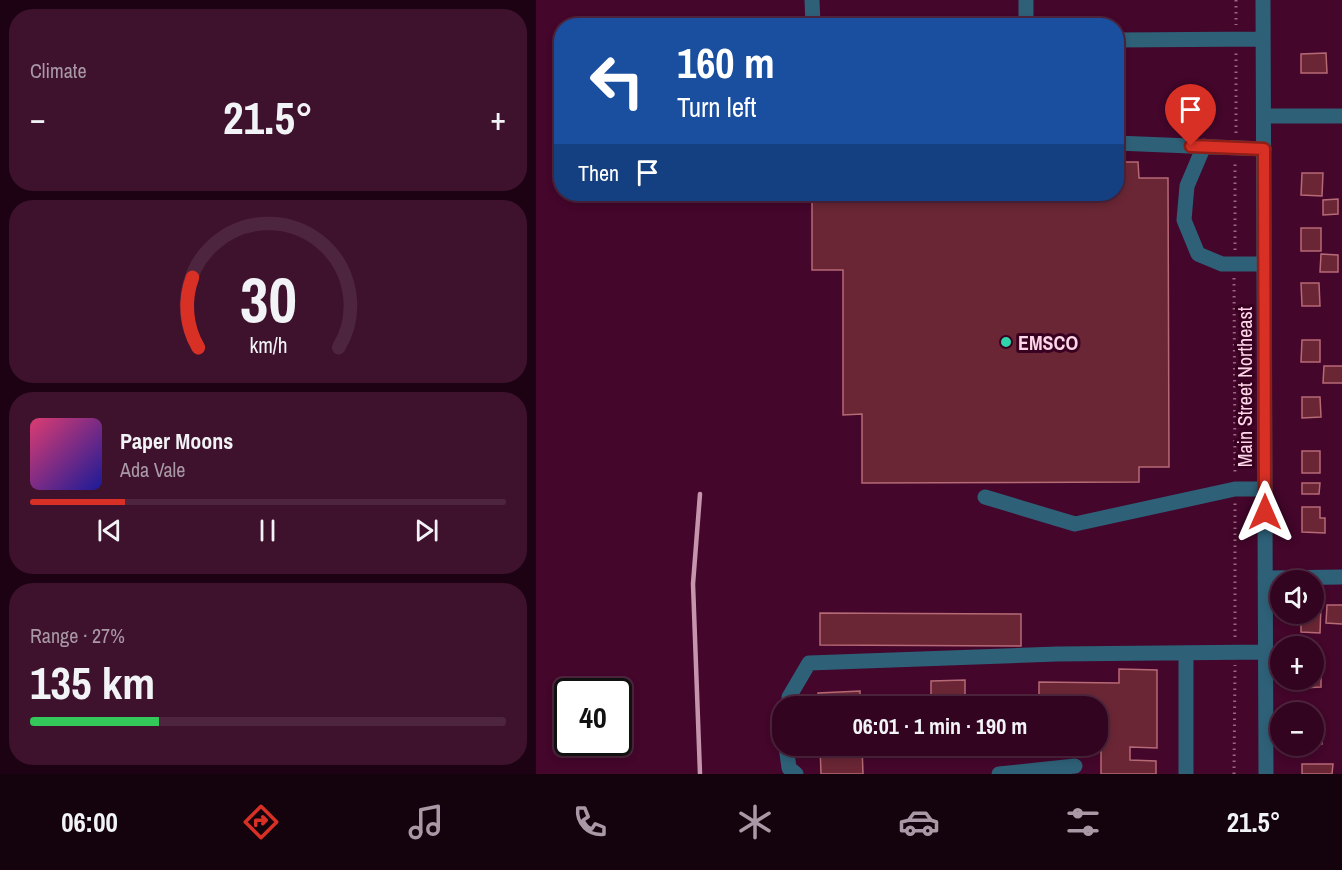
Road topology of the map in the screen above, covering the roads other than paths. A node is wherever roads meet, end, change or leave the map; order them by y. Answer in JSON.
{"nodes":[{"id":1,"x":812,"y":0,"type":"edge"},
{"id":2,"x":1026,"y":0,"type":"edge"},
{"id":3,"x":1263,"y":0,"type":"edge"},
{"id":4,"x":813,"y":18,"type":"edge"},
{"id":5,"x":1026,"y":18,"type":"edge"},
{"id":6,"x":1263,"y":39,"type":"junction"},
{"id":7,"x":1124,"y":40,"type":"edge"},
{"id":8,"x":1264,"y":116,"type":"junction"},
{"id":9,"x":1343,"y":116,"type":"edge"},
{"id":10,"x":1124,"y":143,"type":"edge"},
{"id":11,"x":1204,"y":146,"type":"junction"},
{"id":12,"x":1264,"y":149,"type":"junction"},
{"id":13,"x":1264,"y":264,"type":"junction"},
{"id":14,"x":1265,"y":489,"type":"junction"},
{"id":15,"x":985,"y":497,"type":"dead end"},
{"id":16,"x":1343,"y":577,"type":"edge"},
{"id":17,"x":1265,"y":578,"type":"junction"},
{"id":18,"x":1266,"y":652,"type":"junction"},
{"id":19,"x":1186,"y":653,"type":"junction"},
{"id":20,"x":791,"y":696,"type":"edge"},
{"id":21,"x":787,"y":756,"type":"edge"},
{"id":22,"x":1075,"y":766,"type":"dead end"},
{"id":23,"x":796,"y":774,"type":"edge"},
{"id":24,"x":999,"y":774,"type":"edge"},
{"id":25,"x":1186,"y":774,"type":"edge"},
{"id":26,"x":1266,"y":774,"type":"edge"}],
"edges":[{"from":1,"to":4,"type":"street"},
{"from":2,"to":5,"type":"street"},
{"from":3,"to":6,"type":"street","name":"Main Street Northeast"},
{"from":6,"to":7,"type":"street"},
{"from":6,"to":8,"type":"street","name":"Main Street Northeast"},
{"from":8,"to":9,"type":"street"},
{"from":8,"to":12,"type":"street","name":"Main Street Northeast"},
{"from":10,"to":11,"type":"street"},
{"from":11,"to":12,"type":"street"},
{"from":11,"to":13,"type":"street"},
{"from":12,"to":13,"type":"street","name":"Main Street Northeast"},
{"from":13,"to":14,"type":"street","name":"Main Street Northeast"},
{"from":14,"to":15,"type":"street"},
{"from":14,"to":17,"type":"street","name":"Main Street Northeast"},
{"from":16,"to":17,"type":"street"},
{"from":17,"to":18,"type":"street","name":"Main Street Northeast"},
{"from":18,"to":19,"type":"street"},
{"from":18,"to":26,"type":"street","name":"Main Street Northeast"},
{"from":19,"to":20,"type":"street"},
{"from":19,"to":25,"type":"street"},
{"from":21,"to":23,"type":"street"},
{"from":22,"to":24,"type":"street"}]}
